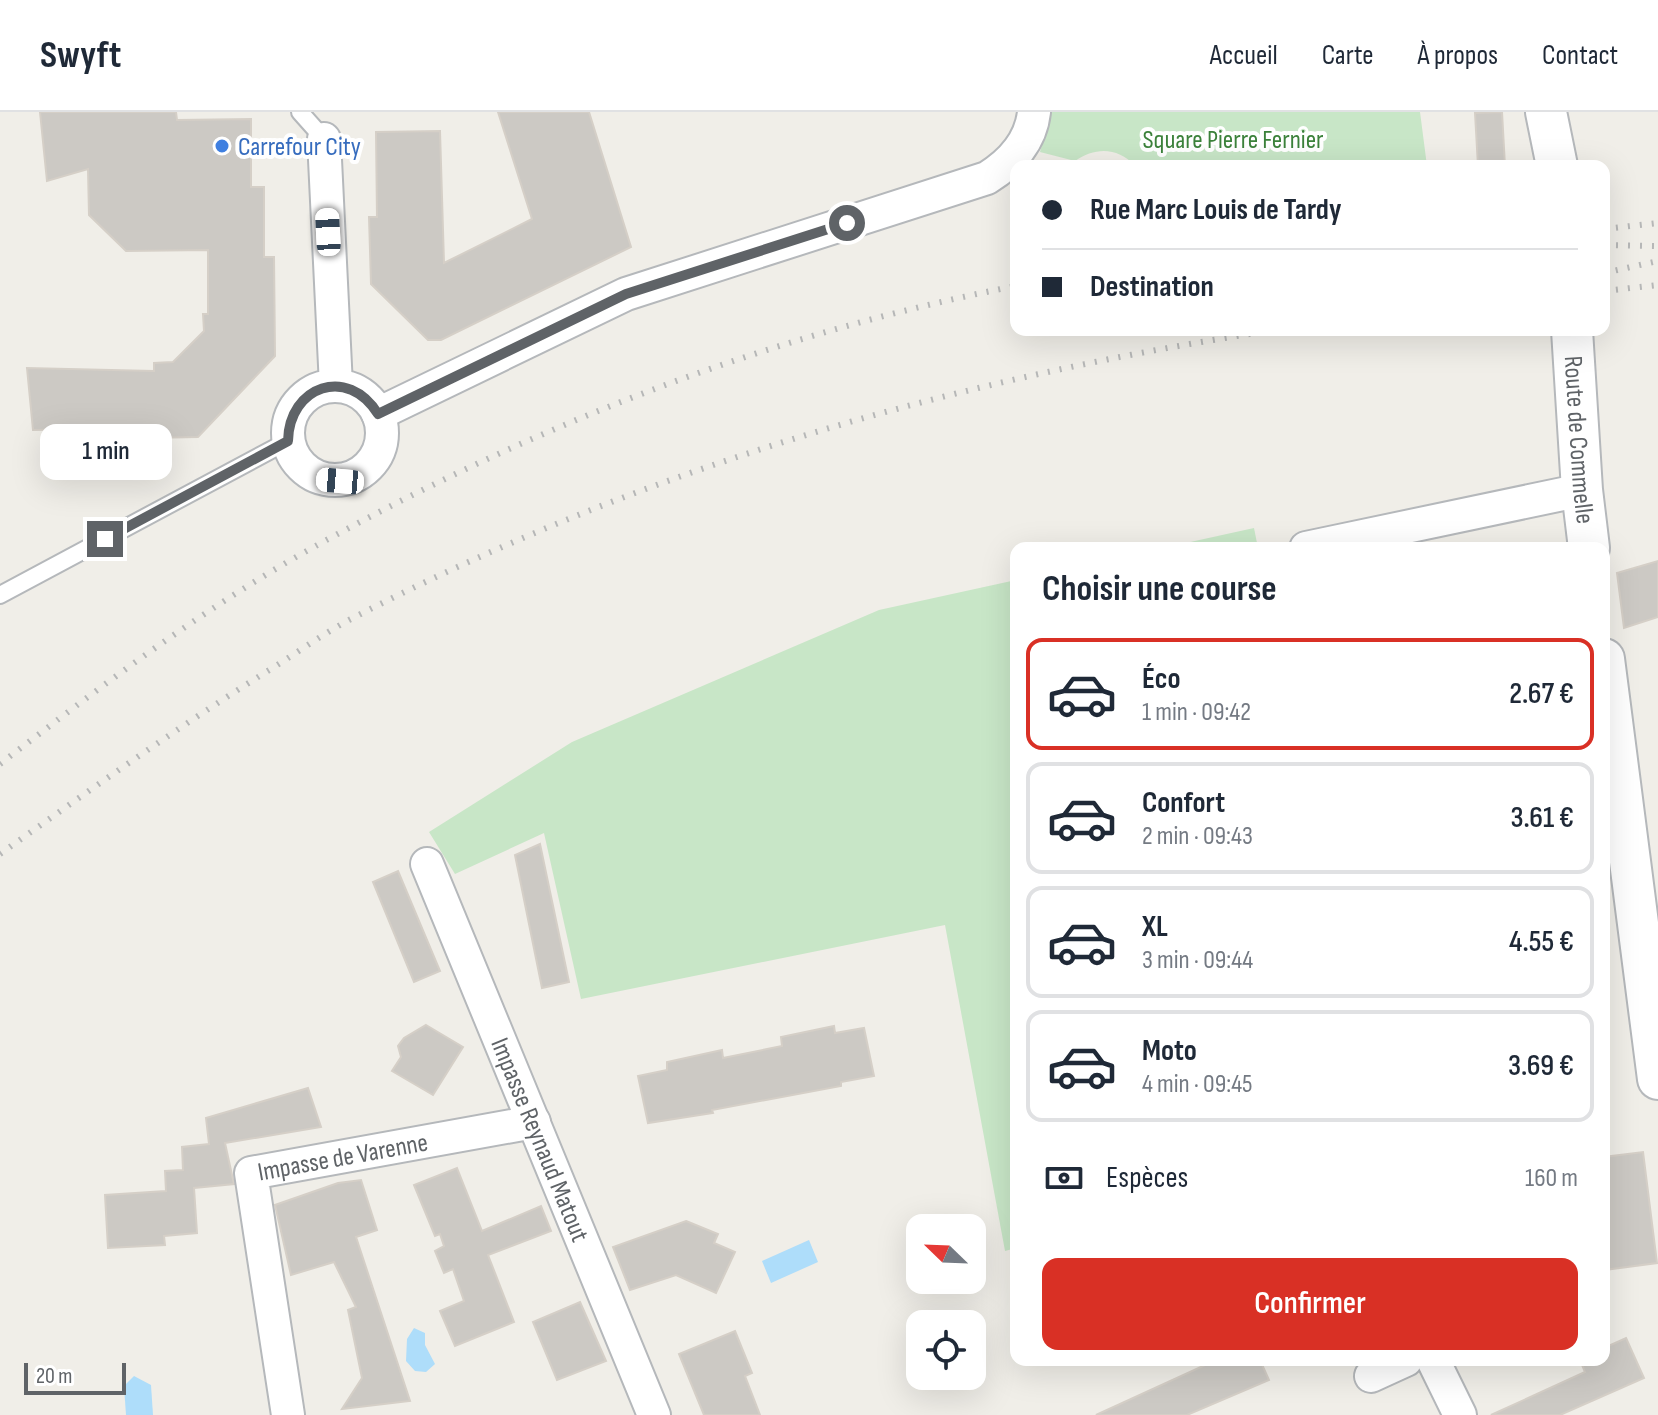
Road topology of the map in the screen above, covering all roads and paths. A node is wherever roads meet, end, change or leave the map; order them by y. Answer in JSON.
{"nodes":[{"id":1,"x":300,"y":112,"type":"edge"},
{"id":2,"x":1034,"y":112,"type":"edge"},
{"id":3,"x":1546,"y":112,"type":"edge"},
{"id":4,"x":322,"y":126,"type":"edge"},
{"id":5,"x":1556,"y":160,"type":"edge"},
{"id":6,"x":1572,"y":336,"type":"edge"},
{"id":7,"x":336,"y":386,"type":"junction"},
{"id":8,"x":378,"y":414,"type":"junction"},
{"id":9,"x":288,"y":441,"type":"junction"},
{"id":10,"x":1582,"y":490,"type":"junction"},
{"id":11,"x":1335,"y":542,"type":"edge"},
{"id":12,"x":1588,"y":542,"type":"edge"},
{"id":13,"x":0,"y":595,"type":"edge"},
{"id":14,"x":1610,"y":699,"type":"edge"},
{"id":15,"x":427,"y":864,"type":"dead end"},
{"id":16,"x":1652,"y":978,"type":"edge"},
{"id":17,"x":1658,"y":1079,"type":"edge"},
{"id":18,"x":534,"y":1122,"type":"junction"},
{"id":19,"x":1393,"y":1366,"type":"edge"},
{"id":20,"x":1436,"y":1366,"type":"edge"},
{"id":21,"x":1371,"y":1376,"type":"dead end"},
{"id":22,"x":288,"y":1415,"type":"edge"},
{"id":23,"x":654,"y":1415,"type":"edge"},
{"id":24,"x":1460,"y":1415,"type":"edge"}],
"edges":[{"from":1,"to":4,"type":"lane"},
{"from":2,"to":8,"type":"street"},
{"from":3,"to":5,"type":"street"},
{"from":4,"to":7,"type":"street"},
{"from":6,"to":10,"type":"street","name":"Route de Commelle"},
{"from":7,"to":8,"type":"street"},
{"from":7,"to":9,"type":"street"},
{"from":8,"to":9,"type":"street"},
{"from":9,"to":13,"type":"lane"},
{"from":10,"to":11,"type":"street"},
{"from":10,"to":12,"type":"street","name":"Route de Commelle"},
{"from":14,"to":16,"type":"street"},
{"from":15,"to":18,"type":"street","name":"Impasse Reynaud Matout"},
{"from":16,"to":17,"type":"street"},
{"from":18,"to":22,"type":"street","name":"Impasse de Varenne"},
{"from":18,"to":23,"type":"street","name":"Impasse Reynaud Matout"},
{"from":19,"to":21,"type":"street"},
{"from":20,"to":24,"type":"street"}]}
